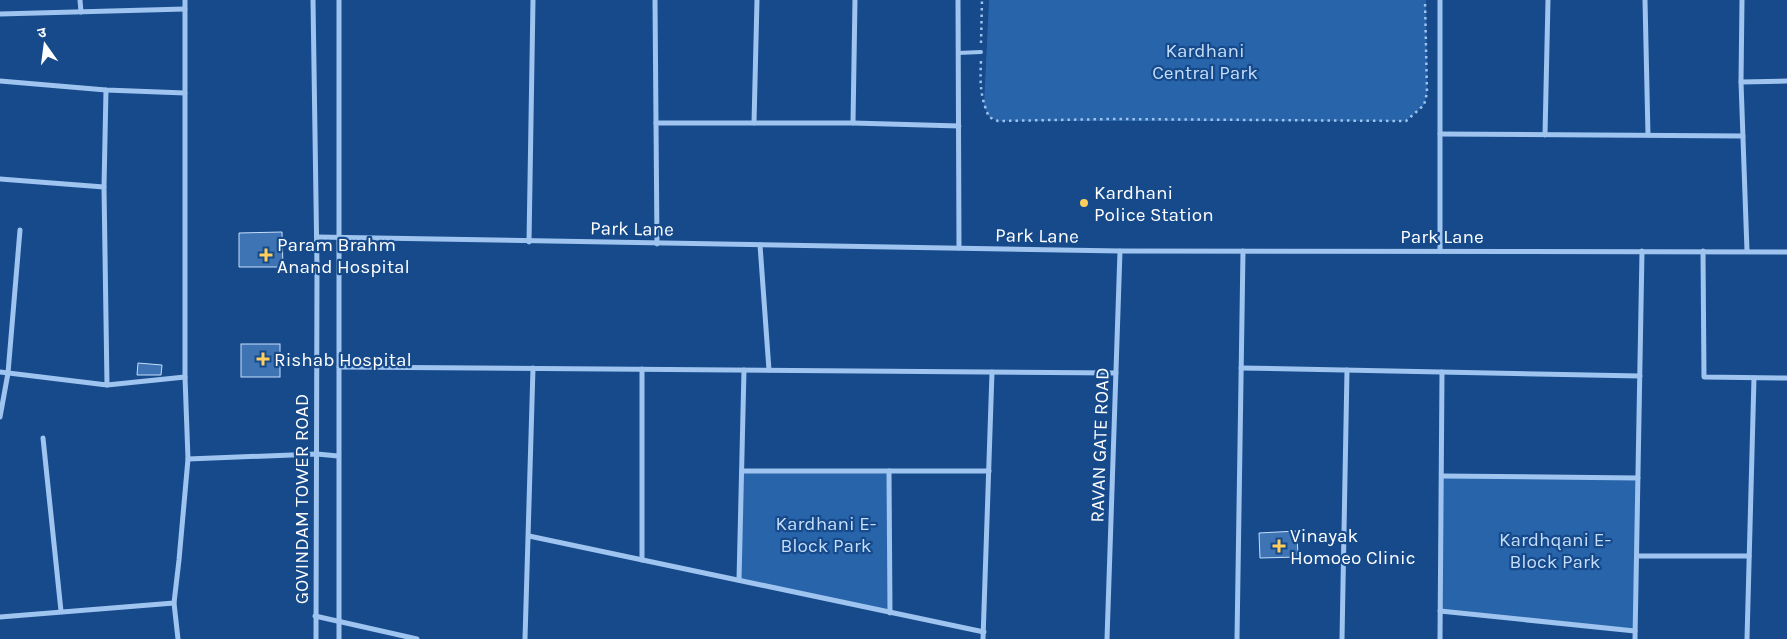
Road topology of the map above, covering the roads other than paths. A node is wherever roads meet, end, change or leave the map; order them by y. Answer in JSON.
{"nodes":[{"id":1,"x":80,"y":0,"type":"edge"},
{"id":2,"x":185,"y":0,"type":"edge"},
{"id":3,"x":313,"y":0,"type":"edge"},
{"id":4,"x":338,"y":0,"type":"edge"},
{"id":5,"x":533,"y":0,"type":"edge"},
{"id":6,"x":655,"y":0,"type":"edge"},
{"id":7,"x":757,"y":0,"type":"edge"},
{"id":8,"x":855,"y":0,"type":"edge"},
{"id":9,"x":958,"y":0,"type":"edge"},
{"id":10,"x":1440,"y":0,"type":"edge"},
{"id":11,"x":1548,"y":0,"type":"edge"},
{"id":12,"x":1645,"y":0,"type":"edge"},
{"id":13,"x":1742,"y":0,"type":"edge"},
{"id":14,"x":185,"y":9,"type":"junction"},
{"id":15,"x":80,"y":12,"type":"junction"},
{"id":16,"x":0,"y":14,"type":"edge"},
{"id":17,"x":958,"y":52,"type":"junction"},
{"id":18,"x":981,"y":52,"type":"road end"},
{"id":19,"x":0,"y":81,"type":"edge"},
{"id":20,"x":1787,"y":81,"type":"edge"},
{"id":21,"x":1742,"y":82,"type":"junction"},
{"id":22,"x":106,"y":90,"type":"junction"},
{"id":23,"x":185,"y":92,"type":"junction"},
{"id":24,"x":656,"y":123,"type":"junction"},
{"id":25,"x":754,"y":123,"type":"junction"},
{"id":26,"x":853,"y":123,"type":"junction"},
{"id":27,"x":959,"y":126,"type":"junction"},
{"id":28,"x":1440,"y":134,"type":"junction"},
{"id":29,"x":1545,"y":135,"type":"junction"},
{"id":30,"x":1648,"y":135,"type":"junction"},
{"id":31,"x":1743,"y":136,"type":"junction"},
{"id":32,"x":0,"y":179,"type":"edge"},
{"id":33,"x":104,"y":186,"type":"junction"},
{"id":34,"x":20,"y":230,"type":"dead end"},
{"id":35,"x":317,"y":237,"type":"junction"},
{"id":36,"x":339,"y":238,"type":"junction"},
{"id":37,"x":529,"y":242,"type":"junction"},
{"id":38,"x":657,"y":244,"type":"junction"},
{"id":39,"x":760,"y":245,"type":"junction"},
{"id":40,"x":959,"y":248,"type":"junction"},
{"id":41,"x":1120,"y":251,"type":"junction"},
{"id":42,"x":1243,"y":251,"type":"junction"},
{"id":43,"x":1440,"y":251,"type":"junction"},
{"id":44,"x":1642,"y":251,"type":"junction"},
{"id":45,"x":1703,"y":251,"type":"junction"},
{"id":46,"x":1747,"y":251,"type":"junction"},
{"id":47,"x":1787,"y":252,"type":"edge"},
{"id":48,"x":339,"y":367,"type":"junction"},
{"id":49,"x":533,"y":368,"type":"junction"},
{"id":50,"x":1241,"y":368,"type":"junction"},
{"id":51,"x":642,"y":369,"type":"junction"},
{"id":52,"x":744,"y":370,"type":"junction"},
{"id":53,"x":769,"y":370,"type":"junction"},
{"id":54,"x":1347,"y":370,"type":"junction"},
{"id":55,"x":0,"y":372,"type":"edge"},
{"id":56,"x":992,"y":372,"type":"junction"},
{"id":57,"x":1442,"y":372,"type":"junction"},
{"id":58,"x":8,"y":373,"type":"junction"},
{"id":59,"x":1116,"y":374,"type":"junction"},
{"id":60,"x":1640,"y":376,"type":"junction"},
{"id":61,"x":186,"y":377,"type":"junction"},
{"id":62,"x":1754,"y":378,"type":"junction"},
{"id":63,"x":1787,"y":378,"type":"edge"},
{"id":64,"x":107,"y":385,"type":"junction"},
{"id":65,"x":0,"y":417,"type":"edge"},
{"id":66,"x":43,"y":438,"type":"dead end"},
{"id":67,"x":318,"y":454,"type":"junction"},
{"id":68,"x":338,"y":456,"type":"junction"},
{"id":69,"x":188,"y":459,"type":"junction"},
{"id":70,"x":742,"y":471,"type":"junction"},
{"id":71,"x":889,"y":471,"type":"junction"},
{"id":72,"x":989,"y":471,"type":"junction"},
{"id":73,"x":1442,"y":476,"type":"junction"},
{"id":74,"x":1638,"y":478,"type":"junction"},
{"id":75,"x":528,"y":536,"type":"junction"},
{"id":76,"x":1637,"y":556,"type":"junction"},
{"id":77,"x":1749,"y":556,"type":"junction"},
{"id":78,"x":642,"y":560,"type":"junction"},
{"id":79,"x":739,"y":580,"type":"junction"},
{"id":80,"x":174,"y":603,"type":"junction"},
{"id":81,"x":61,"y":611,"type":"junction"},
{"id":82,"x":1440,"y":611,"type":"junction"},
{"id":83,"x":890,"y":613,"type":"junction"},
{"id":84,"x":0,"y":616,"type":"edge"},
{"id":85,"x":315,"y":616,"type":"junction"},
{"id":86,"x":340,"y":622,"type":"junction"},
{"id":87,"x":1635,"y":631,"type":"junction"},
{"id":88,"x":984,"y":632,"type":"junction"},
{"id":89,"x":178,"y":639,"type":"edge"},
{"id":90,"x":316,"y":639,"type":"edge"},
{"id":91,"x":339,"y":639,"type":"edge"},
{"id":92,"x":417,"y":639,"type":"edge"},
{"id":93,"x":525,"y":639,"type":"edge"},
{"id":94,"x":983,"y":639,"type":"edge"},
{"id":95,"x":1108,"y":639,"type":"edge"},
{"id":96,"x":1237,"y":639,"type":"edge"},
{"id":97,"x":1342,"y":639,"type":"edge"},
{"id":98,"x":1440,"y":639,"type":"edge"},
{"id":99,"x":1635,"y":639,"type":"edge"},
{"id":100,"x":1746,"y":639,"type":"edge"}],
"edges":[{"from":1,"to":15,"type":"street"},
{"from":2,"to":14,"type":"street"},
{"from":3,"to":35,"type":"street","name":"GOVINDAM TOWER ROAD"},
{"from":4,"to":36,"type":"street","name":"GOVINDAM TOWER ROAD"},
{"from":5,"to":37,"type":"street"},
{"from":6,"to":24,"type":"street"},
{"from":7,"to":25,"type":"street"},
{"from":8,"to":26,"type":"street"},
{"from":9,"to":17,"type":"street"},
{"from":10,"to":28,"type":"street"},
{"from":11,"to":29,"type":"street"},
{"from":12,"to":30,"type":"street"},
{"from":13,"to":21,"type":"street"},
{"from":14,"to":15,"type":"street"},
{"from":14,"to":23,"type":"street"},
{"from":15,"to":16,"type":"street"},
{"from":17,"to":18,"type":"lane"},
{"from":17,"to":27,"type":"street"},
{"from":19,"to":22,"type":"street"},
{"from":20,"to":21,"type":"street"},
{"from":21,"to":31,"type":"street"},
{"from":22,"to":23,"type":"street"},
{"from":22,"to":33,"type":"street"},
{"from":23,"to":61,"type":"street"},
{"from":24,"to":25,"type":"street"},
{"from":24,"to":38,"type":"street"},
{"from":25,"to":26,"type":"street"},
{"from":26,"to":27,"type":"street"},
{"from":27,"to":40,"type":"street"},
{"from":28,"to":29,"type":"street"},
{"from":28,"to":43,"type":"street"},
{"from":29,"to":30,"type":"street"},
{"from":30,"to":31,"type":"street"},
{"from":31,"to":46,"type":"street"},
{"from":32,"to":33,"type":"street"},
{"from":33,"to":64,"type":"street"},
{"from":34,"to":58,"type":"street"},
{"from":35,"to":36,"type":"street","name":"Park Lane"},
{"from":35,"to":67,"type":"street","name":"GOVINDAM TOWER ROAD"},
{"from":36,"to":37,"type":"street","name":"Park Lane"},
{"from":36,"to":48,"type":"street","name":"GOVINDAM TOWER ROAD"},
{"from":37,"to":38,"type":"street","name":"Park Lane"},
{"from":38,"to":39,"type":"street","name":"Park Lane"},
{"from":39,"to":40,"type":"street","name":"Park Lane"},
{"from":39,"to":53,"type":"street"},
{"from":40,"to":41,"type":"street","name":"Park Lane"},
{"from":41,"to":42,"type":"street","name":"Park Lane"},
{"from":41,"to":59,"type":"street","name":"RAVAN GATE ROAD"},
{"from":42,"to":43,"type":"street","name":"Park Lane"},
{"from":42,"to":50,"type":"street"},
{"from":43,"to":44,"type":"street","name":"Park Lane"},
{"from":44,"to":45,"type":"street","name":"Park Lane"},
{"from":44,"to":60,"type":"street"},
{"from":45,"to":46,"type":"street","name":"Park Lane"},
{"from":45,"to":62,"type":"street"},
{"from":46,"to":47,"type":"street","name":"Park Lane"},
{"from":48,"to":49,"type":"street"},
{"from":48,"to":68,"type":"street","name":"GOVINDAM TOWER ROAD"},
{"from":49,"to":51,"type":"street"},
{"from":49,"to":75,"type":"street"},
{"from":50,"to":54,"type":"street"},
{"from":50,"to":96,"type":"street"},
{"from":51,"to":52,"type":"street"},
{"from":51,"to":78,"type":"street"},
{"from":52,"to":53,"type":"street"},
{"from":52,"to":70,"type":"street"},
{"from":53,"to":56,"type":"street"},
{"from":54,"to":57,"type":"street"},
{"from":54,"to":97,"type":"street"},
{"from":55,"to":58,"type":"street"},
{"from":56,"to":59,"type":"street"},
{"from":56,"to":72,"type":"street"},
{"from":57,"to":60,"type":"street"},
{"from":57,"to":73,"type":"street"},
{"from":58,"to":64,"type":"street"},
{"from":58,"to":65,"type":"street"},
{"from":59,"to":95,"type":"street","name":"RAVAN GATE ROAD"},
{"from":60,"to":74,"type":"street"},
{"from":61,"to":64,"type":"street"},
{"from":61,"to":69,"type":"street"},
{"from":62,"to":63,"type":"street"},
{"from":62,"to":77,"type":"street"},
{"from":66,"to":81,"type":"street"},
{"from":67,"to":68,"type":"street"},
{"from":67,"to":69,"type":"street"},
{"from":67,"to":85,"type":"street","name":"GOVINDAM TOWER ROAD"},
{"from":68,"to":86,"type":"street","name":"GOVINDAM TOWER ROAD"},
{"from":69,"to":80,"type":"street"},
{"from":70,"to":71,"type":"street"},
{"from":70,"to":79,"type":"street"},
{"from":71,"to":72,"type":"street"},
{"from":71,"to":83,"type":"street"},
{"from":72,"to":88,"type":"street"},
{"from":73,"to":74,"type":"street"},
{"from":73,"to":82,"type":"street"},
{"from":74,"to":76,"type":"street"},
{"from":75,"to":78,"type":"street"},
{"from":75,"to":93,"type":"street"},
{"from":76,"to":77,"type":"street"},
{"from":76,"to":87,"type":"street"},
{"from":77,"to":100,"type":"street"},
{"from":78,"to":79,"type":"street"},
{"from":79,"to":83,"type":"street"},
{"from":80,"to":81,"type":"street"},
{"from":80,"to":89,"type":"street"},
{"from":81,"to":84,"type":"street"},
{"from":82,"to":87,"type":"street"},
{"from":82,"to":98,"type":"street"},
{"from":83,"to":88,"type":"street"},
{"from":85,"to":86,"type":"street"},
{"from":85,"to":90,"type":"street","name":"GOVINDAM TOWER ROAD"},
{"from":86,"to":91,"type":"street","name":"GOVINDAM TOWER ROAD"},
{"from":86,"to":92,"type":"street"},
{"from":87,"to":99,"type":"street"},
{"from":88,"to":94,"type":"street"}]}
